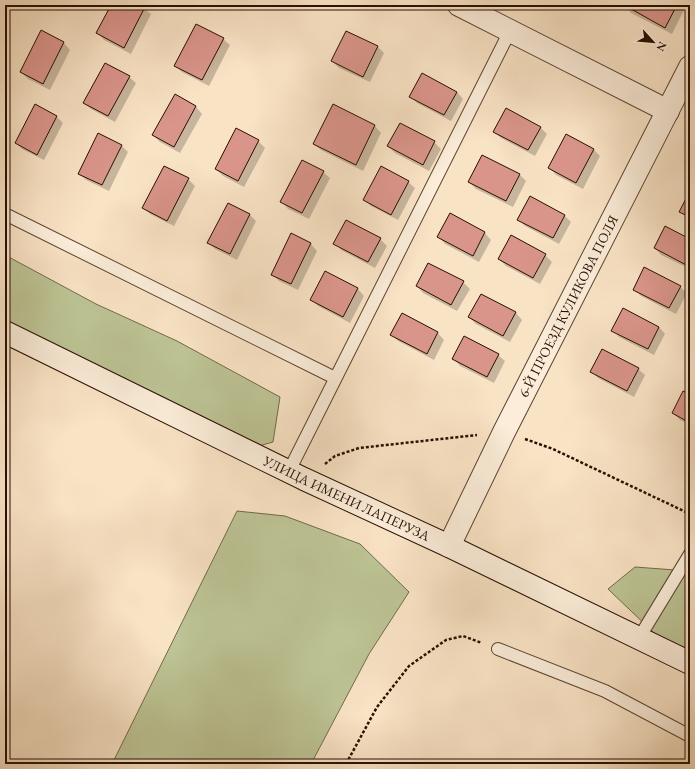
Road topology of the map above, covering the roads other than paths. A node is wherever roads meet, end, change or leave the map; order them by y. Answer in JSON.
{"nodes":[{"id":1,"x":459,"y":5,"type":"edge"},
{"id":2,"x":510,"y":31,"type":"junction"},
{"id":3,"x":690,"y":68,"type":"edge"},
{"id":4,"x":668,"y":111,"type":"junction"},
{"id":5,"x":5,"y":214,"type":"edge"},
{"id":6,"x":5,"y":332,"type":"edge"},
{"id":7,"x":335,"y":378,"type":"junction"},
{"id":8,"x":288,"y":471,"type":"junction"},
{"id":9,"x":449,"y":546,"type":"junction"},
{"id":10,"x":690,"y":554,"type":"edge"},
{"id":11,"x":640,"y":638,"type":"junction"},
{"id":12,"x":498,"y":649,"type":"road end"},
{"id":13,"x":690,"y":663,"type":"edge"},
{"id":14,"x":690,"y":736,"type":"edge"}],
"edges":[{"from":1,"to":2,"type":"street"},
{"from":2,"to":4,"type":"street"},
{"from":2,"to":7,"type":"lane"},
{"from":3,"to":4,"type":"street","name":"6-Й ПРОЕЗД КУЛИКОВА ПОЛЯ"},
{"from":4,"to":9,"type":"street","name":"6-Й ПРОЕЗД КУЛИКОВА ПОЛЯ"},
{"from":5,"to":7,"type":"lane"},
{"from":6,"to":8,"type":"street","name":"УЛИЦА ИМЕНИ ЛАПЕРУЗА"},
{"from":7,"to":8,"type":"lane"},
{"from":8,"to":9,"type":"street","name":"УЛИЦА ИМЕНИ ЛАПЕРУЗА"},
{"from":9,"to":11,"type":"street","name":"УЛИЦА ИМЕНИ ЛАПЕРУЗА"},
{"from":10,"to":11,"type":"lane"},
{"from":11,"to":13,"type":"street","name":"УЛИЦА ИМЕНИ ЛАПЕРУЗА"},
{"from":12,"to":14,"type":"lane"}]}
